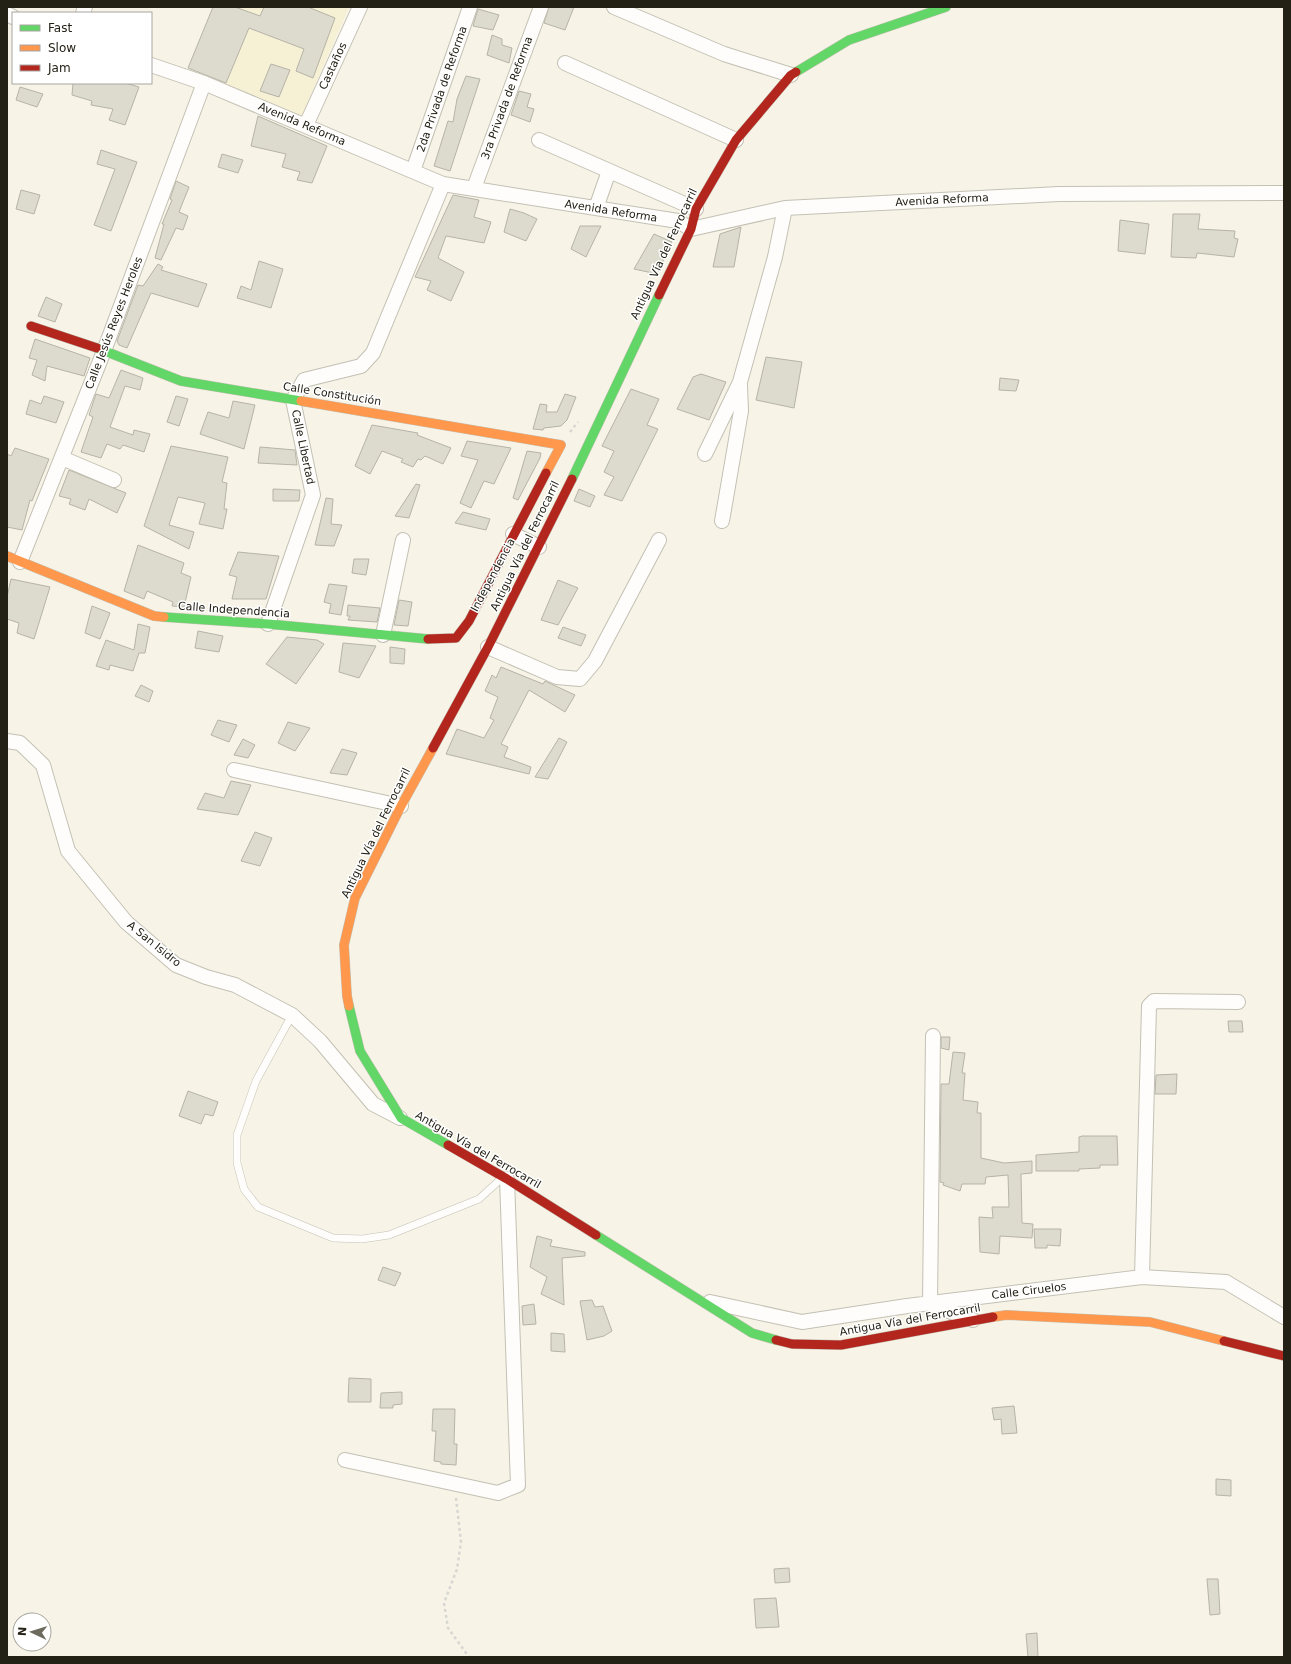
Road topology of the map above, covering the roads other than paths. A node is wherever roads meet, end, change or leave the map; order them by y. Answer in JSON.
{"nodes":[{"id":1,"x":360,"y":7,"type":"edge"},
{"id":2,"x":470,"y":7,"type":"edge"},
{"id":3,"x":541,"y":7,"type":"edge"},
{"id":4,"x":614,"y":7,"type":"edge"},
{"id":5,"x":946,"y":7,"type":"edge"},
{"id":6,"x":565,"y":63,"type":"dead end"},
{"id":7,"x":152,"y":65,"type":"edge"},
{"id":8,"x":791,"y":74,"type":"junction"},
{"id":9,"x":204,"y":83,"type":"junction"},
{"id":10,"x":306,"y":125,"type":"junction"},
{"id":11,"x":539,"y":140,"type":"dead end"},
{"id":12,"x":736,"y":140,"type":"junction"},
{"id":13,"x":413,"y":171,"type":"junction"},
{"id":14,"x":609,"y":171,"type":"junction"},
{"id":15,"x":443,"y":184,"type":"junction"},
{"id":16,"x":474,"y":188,"type":"junction"},
{"id":17,"x":1284,"y":193,"type":"edge"},
{"id":18,"x":596,"y":208,"type":"junction"},
{"id":19,"x":785,"y":208,"type":"junction"},
{"id":20,"x":696,"y":209,"type":"junction"},
{"id":21,"x":691,"y":228,"type":"junction"},
{"id":22,"x":31,"y":326,"type":"dead end"},
{"id":23,"x":104,"y":351,"type":"junction"},
{"id":24,"x":740,"y":382,"type":"junction"},
{"id":25,"x":293,"y":400,"type":"junction"},
{"id":26,"x":705,"y":454,"type":"dead end"},
{"id":27,"x":62,"y":458,"type":"junction"},
{"id":28,"x":114,"y":480,"type":"dead end"},
{"id":29,"x":722,"y":521,"type":"dead end"},
{"id":30,"x":513,"y":534,"type":"junction"},
{"id":31,"x":403,"y":540,"type":"dead end"},
{"id":32,"x":659,"y":540,"type":"dead end"},
{"id":33,"x":539,"y":547,"type":"junction"},
{"id":34,"x":7,"y":556,"type":"edge"},
{"id":35,"x":20,"y":562,"type":"junction"},
{"id":36,"x":268,"y":624,"type":"junction"},
{"id":37,"x":383,"y":635,"type":"junction"},
{"id":38,"x":456,"y":638,"type":"joint"},
{"id":39,"x":488,"y":647,"type":"junction"},
{"id":40,"x":7,"y":741,"type":"edge"},
{"id":41,"x":234,"y":770,"type":"dead end"},
{"id":42,"x":401,"y":806,"type":"junction"},
{"id":43,"x":1238,"y":1002,"type":"dead end"},
{"id":44,"x":292,"y":1015,"type":"junction"},
{"id":45,"x":934,"y":1036,"type":"dead end"},
{"id":46,"x":401,"y":1118,"type":"junction"},
{"id":47,"x":505,"y":1178,"type":"junction"},
{"id":48,"x":1142,"y":1276,"type":"junction"},
{"id":49,"x":696,"y":1299,"type":"junction"},
{"id":50,"x":930,"y":1304,"type":"junction"},
{"id":51,"x":1284,"y":1317,"type":"edge"},
{"id":52,"x":974,"y":1321,"type":"junction"},
{"id":53,"x":1284,"y":1356,"type":"edge"},
{"id":54,"x":345,"y":1460,"type":"dead end"}],
"edges":[{"from":1,"to":10,"type":"street","name":"Castaños"},
{"from":2,"to":13,"type":"street","name":"2da Privada de Reforma"},
{"from":3,"to":16,"type":"street","name":"3ra Privada de Reforma"},
{"from":4,"to":8,"type":"street"},
{"from":5,"to":8,"type":"street","name":"Antigua Vía del Ferrocarril"},
{"from":6,"to":12,"type":"street"},
{"from":7,"to":9,"type":"street","name":"Avenida Reforma"},
{"from":8,"to":12,"type":"street","name":"Antigua Vía del Ferrocarril"},
{"from":9,"to":10,"type":"street","name":"Avenida Reforma"},
{"from":9,"to":23,"type":"street","name":"Calle Jesús Reyes Heroles"},
{"from":10,"to":13,"type":"street","name":"Avenida Reforma"},
{"from":11,"to":14,"type":"street"},
{"from":12,"to":20,"type":"street","name":"Antigua Vía del Ferrocarril"},
{"from":13,"to":15,"type":"street","name":"Avenida Reforma"},
{"from":14,"to":18,"type":"street"},
{"from":14,"to":20,"type":"street"},
{"from":15,"to":16,"type":"street","name":"Avenida Reforma"},
{"from":15,"to":25,"type":"street","name":"Calle Libertad"},
{"from":16,"to":18,"type":"street","name":"Avenida Reforma"},
{"from":17,"to":19,"type":"street","name":"Avenida Reforma"},
{"from":18,"to":21,"type":"street","name":"Avenida Reforma"},
{"from":19,"to":21,"type":"street","name":"Avenida Reforma"},
{"from":19,"to":24,"type":"street"},
{"from":20,"to":21,"type":"street","name":"Antigua Vía del Ferrocarril"},
{"from":21,"to":33,"type":"street","name":"Antigua Vía del Ferrocarril"},
{"from":22,"to":23,"type":"street","name":"Calle Constitución"},
{"from":23,"to":25,"type":"street","name":"Calle Constitución"},
{"from":23,"to":27,"type":"street","name":"Calle Jesús Reyes Heroles"},
{"from":24,"to":26,"type":"street"},
{"from":24,"to":29,"type":"street"},
{"from":25,"to":30,"type":"street","name":"Calle Constitución"},
{"from":25,"to":36,"type":"street","name":"Calle Libertad"},
{"from":27,"to":28,"type":"street"},
{"from":27,"to":35,"type":"street","name":"Calle Jesús Reyes Heroles"},
{"from":30,"to":33,"type":"street","name":"Independencia"},
{"from":30,"to":38,"type":"street","name":"Independencia"},
{"from":31,"to":37,"type":"street"},
{"from":32,"to":39,"type":"street"},
{"from":33,"to":39,"type":"street","name":"Antigua Vía del Ferrocarril"},
{"from":34,"to":35,"type":"street","name":"Calle Independencia"},
{"from":35,"to":36,"type":"street","name":"Calle Independencia"},
{"from":36,"to":37,"type":"street","name":"Calle Independencia"},
{"from":37,"to":38,"type":"street","name":"Calle Independencia"},
{"from":39,"to":42,"type":"street","name":"Antigua Vía del Ferrocarril"},
{"from":40,"to":44,"type":"street","name":"A San Isidro"},
{"from":41,"to":42,"type":"street"},
{"from":42,"to":46,"type":"street","name":"Antigua Vía del Ferrocarril"},
{"from":43,"to":48,"type":"street"},
{"from":44,"to":46,"type":"street","name":"A San Isidro"},
{"from":44,"to":47,"type":"lane"},
{"from":45,"to":50,"type":"street"},
{"from":46,"to":47,"type":"street","name":"Antigua Vía del Ferrocarril"},
{"from":47,"to":49,"type":"street","name":"Antigua Vía del Ferrocarril"},
{"from":47,"to":54,"type":"street"},
{"from":48,"to":50,"type":"street","name":"Calle Ciruelos"},
{"from":48,"to":51,"type":"street","name":"Calle Ciruelos"},
{"from":49,"to":50,"type":"street","name":"Calle Ciruelos"},
{"from":49,"to":52,"type":"street","name":"Antigua Vía del Ferrocarril"},
{"from":50,"to":52,"type":"street"},
{"from":52,"to":53,"type":"street","name":"Antigua Vía del Ferrocarril"}]}
